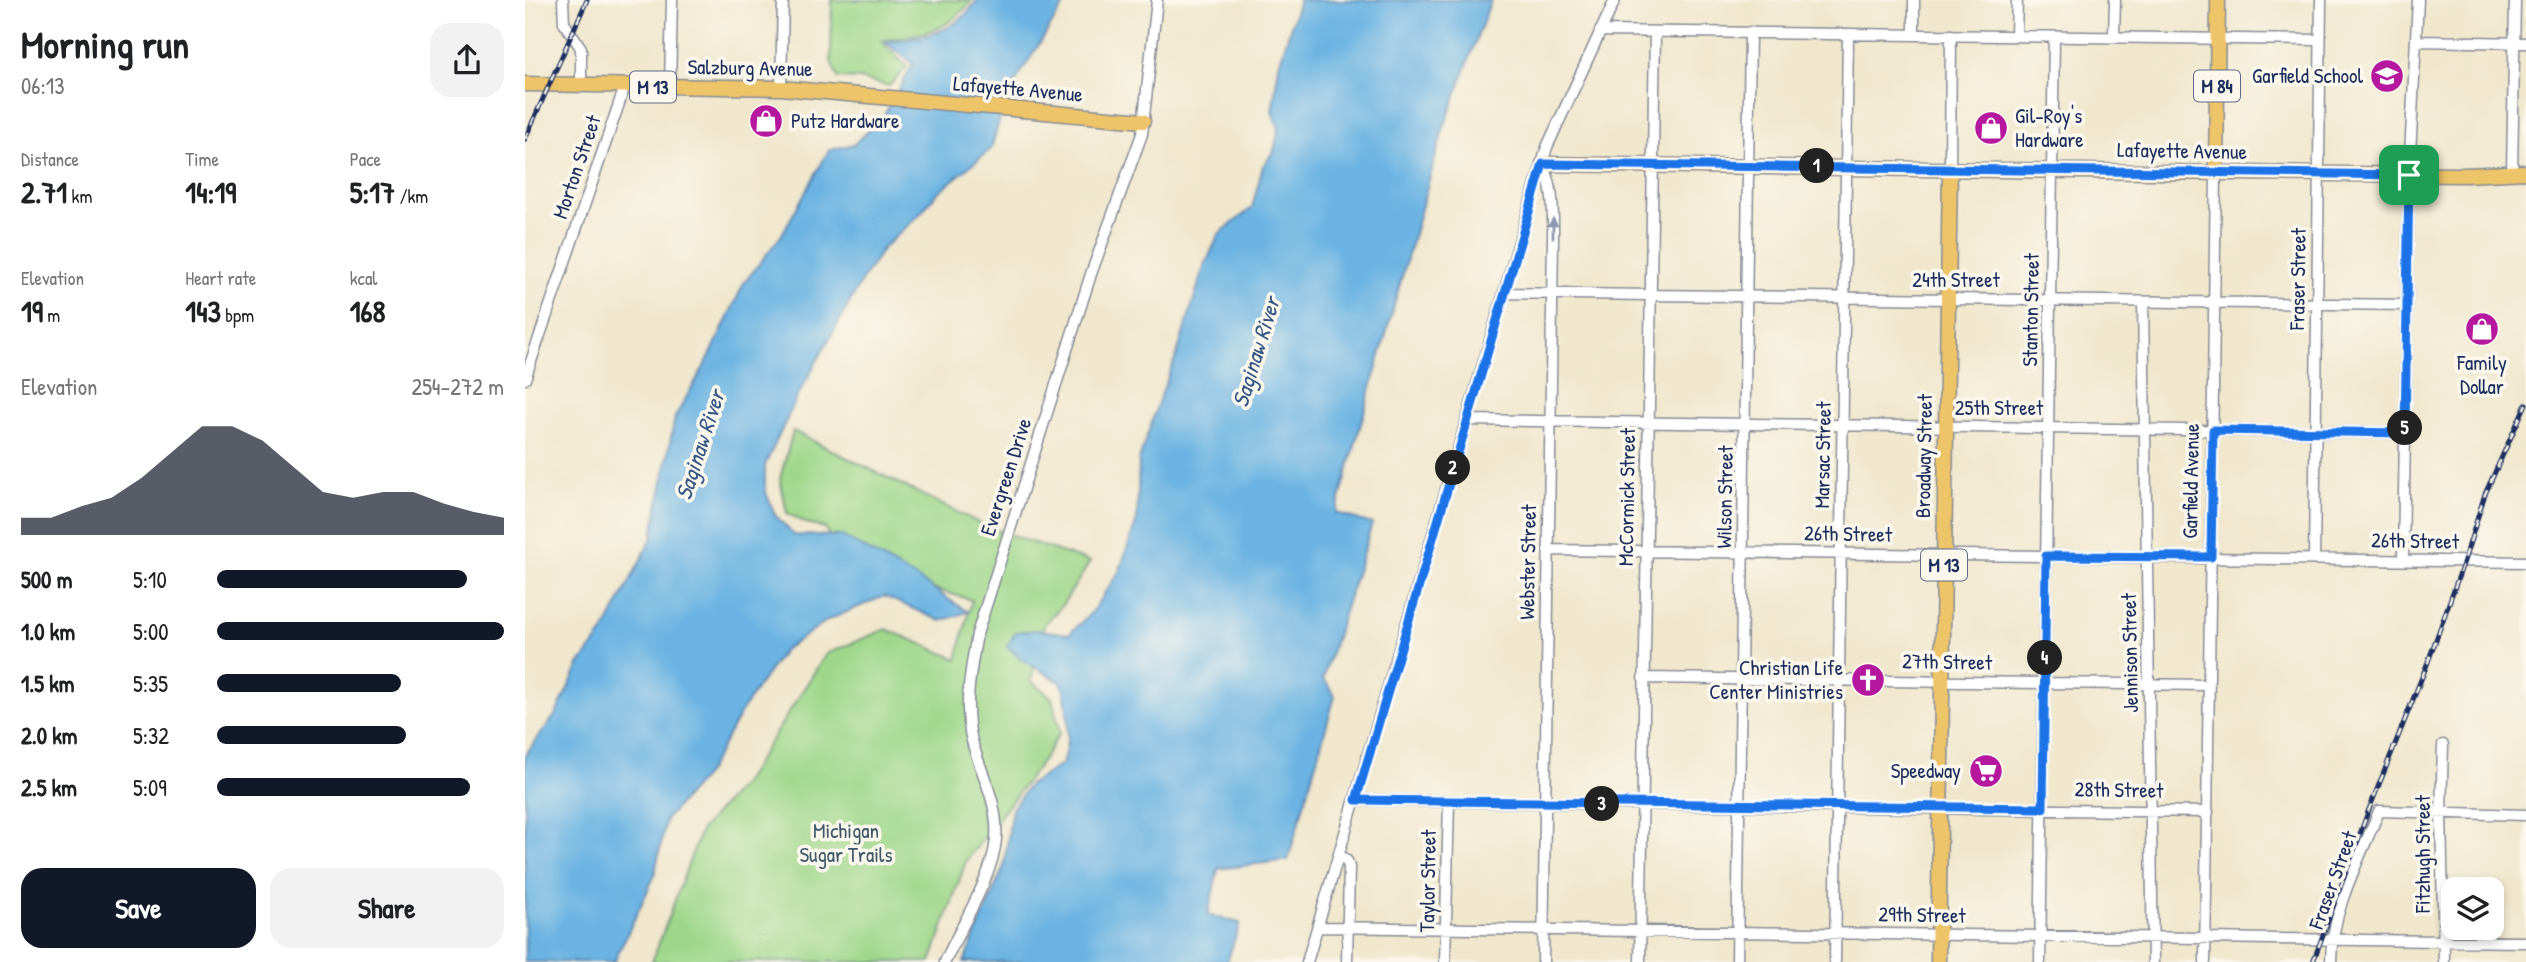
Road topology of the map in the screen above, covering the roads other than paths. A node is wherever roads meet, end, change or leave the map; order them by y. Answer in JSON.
{"nodes":[{"id":1,"x":563,"y":0,"type":"edge"},
{"id":2,"x":672,"y":0,"type":"edge"},
{"id":3,"x":783,"y":0,"type":"edge"},
{"id":4,"x":1157,"y":0,"type":"edge"},
{"id":5,"x":1615,"y":0,"type":"edge"},
{"id":6,"x":1914,"y":0,"type":"edge"},
{"id":7,"x":2017,"y":0,"type":"edge"},
{"id":8,"x":2115,"y":0,"type":"edge"},
{"id":9,"x":2218,"y":0,"type":"edge"},
{"id":10,"x":2321,"y":0,"type":"edge"},
{"id":11,"x":2417,"y":0,"type":"edge"},
{"id":12,"x":2515,"y":0,"type":"edge"},
{"id":13,"x":1600,"y":31,"type":"junction"},
{"id":14,"x":1655,"y":32,"type":"junction"},
{"id":15,"x":1750,"y":32,"type":"junction"},
{"id":16,"x":1848,"y":34,"type":"junction"},
{"id":17,"x":1914,"y":34,"type":"junction"},
{"id":18,"x":1951,"y":35,"type":"junction"},
{"id":19,"x":2016,"y":36,"type":"junction"},
{"id":20,"x":2054,"y":37,"type":"junction"},
{"id":21,"x":2114,"y":37,"type":"junction"},
{"id":22,"x":2218,"y":38,"type":"junction"},
{"id":23,"x":2320,"y":40,"type":"junction"},
{"id":24,"x":2417,"y":41,"type":"junction"},
{"id":25,"x":2520,"y":43,"type":"edge"},
{"id":26,"x":525,"y":84,"type":"edge"},
{"id":27,"x":581,"y":85,"type":"junction"},
{"id":28,"x":625,"y":86,"type":"junction"},
{"id":29,"x":670,"y":87,"type":"junction"},
{"id":30,"x":781,"y":88,"type":"junction"},
{"id":31,"x":890,"y":99,"type":"joint"},
{"id":32,"x":1143,"y":121,"type":"junction"},
{"id":33,"x":1543,"y":164,"type":"junction"},
{"id":34,"x":1653,"y":165,"type":"junction"},
{"id":35,"x":1749,"y":166,"type":"junction"},
{"id":36,"x":1847,"y":167,"type":"junction"},
{"id":37,"x":1950,"y":168,"type":"junction"},
{"id":38,"x":2052,"y":170,"type":"junction"},
{"id":39,"x":2216,"y":173,"type":"junction"},
{"id":40,"x":2318,"y":173,"type":"junction"},
{"id":41,"x":2519,"y":173,"type":"edge"},
{"id":42,"x":2409,"y":175,"type":"junction"},
{"id":43,"x":1505,"y":293,"type":"junction"},
{"id":44,"x":1552,"y":294,"type":"junction"},
{"id":45,"x":1650,"y":296,"type":"junction"},
{"id":46,"x":1747,"y":297,"type":"junction"},
{"id":47,"x":1845,"y":298,"type":"junction"},
{"id":48,"x":1948,"y":300,"type":"junction"},
{"id":49,"x":2051,"y":301,"type":"junction"},
{"id":50,"x":2143,"y":302,"type":"junction"},
{"id":51,"x":2213,"y":302,"type":"junction"},
{"id":52,"x":2316,"y":304,"type":"junction"},
{"id":53,"x":2407,"y":305,"type":"junction"},
{"id":54,"x":525,"y":379,"type":"edge"},
{"id":55,"x":1467,"y":420,"type":"junction"},
{"id":56,"x":1550,"y":422,"type":"junction"},
{"id":57,"x":1648,"y":422,"type":"junction"},
{"id":58,"x":1745,"y":423,"type":"junction"},
{"id":59,"x":1843,"y":425,"type":"junction"},
{"id":60,"x":1946,"y":427,"type":"junction"},
{"id":61,"x":2049,"y":428,"type":"junction"},
{"id":62,"x":2145,"y":429,"type":"junction"},
{"id":63,"x":2213,"y":430,"type":"junction"},
{"id":64,"x":2315,"y":432,"type":"junction"},
{"id":65,"x":2405,"y":433,"type":"junction"},
{"id":66,"x":1548,"y":550,"type":"junction"},
{"id":67,"x":1645,"y":550,"type":"junction"},
{"id":68,"x":1743,"y":552,"type":"junction"},
{"id":69,"x":1841,"y":553,"type":"junction"},
{"id":70,"x":1944,"y":555,"type":"junction"},
{"id":71,"x":2046,"y":556,"type":"junction"},
{"id":72,"x":2148,"y":556,"type":"junction"},
{"id":73,"x":2211,"y":557,"type":"junction"},
{"id":74,"x":2314,"y":559,"type":"junction"},
{"id":75,"x":2403,"y":560,"type":"junction"},
{"id":76,"x":2526,"y":562,"type":"edge"},
{"id":77,"x":1643,"y":678,"type":"junction"},
{"id":78,"x":1742,"y":679,"type":"junction"},
{"id":79,"x":1840,"y":680,"type":"junction"},
{"id":80,"x":1943,"y":681,"type":"junction"},
{"id":81,"x":2045,"y":682,"type":"junction"},
{"id":82,"x":2150,"y":684,"type":"junction"},
{"id":83,"x":2209,"y":685,"type":"junction"},
{"id":84,"x":2443,"y":746,"type":"dead end"},
{"id":85,"x":1356,"y":800,"type":"junction"},
{"id":86,"x":1449,"y":801,"type":"junction"},
{"id":87,"x":1546,"y":803,"type":"junction"},
{"id":88,"x":1642,"y":804,"type":"junction"},
{"id":89,"x":1739,"y":805,"type":"junction"},
{"id":90,"x":1837,"y":806,"type":"junction"},
{"id":91,"x":1941,"y":808,"type":"junction"},
{"id":92,"x":2043,"y":808,"type":"junction"},
{"id":93,"x":2151,"y":810,"type":"junction"},
{"id":94,"x":2208,"y":811,"type":"junction"},
{"id":95,"x":2441,"y":813,"type":"junction"},
{"id":96,"x":2526,"y":815,"type":"edge"},
{"id":97,"x":1339,"y":855,"type":"junction"},
{"id":98,"x":1318,"y":928,"type":"junction"},
{"id":99,"x":1347,"y":928,"type":"junction"},
{"id":100,"x":1446,"y":928,"type":"junction"},
{"id":101,"x":1543,"y":929,"type":"junction"},
{"id":102,"x":1641,"y":931,"type":"junction"},
{"id":103,"x":1738,"y":933,"type":"junction"},
{"id":104,"x":1836,"y":933,"type":"junction"},
{"id":105,"x":1938,"y":934,"type":"junction"},
{"id":106,"x":2040,"y":936,"type":"junction"},
{"id":107,"x":2152,"y":938,"type":"junction"},
{"id":108,"x":2206,"y":938,"type":"junction"},
{"id":109,"x":2331,"y":939,"type":"junction"},
{"id":110,"x":2443,"y":941,"type":"junction"},
{"id":111,"x":2526,"y":942,"type":"edge"},
{"id":112,"x":945,"y":962,"type":"edge"},
{"id":113,"x":1307,"y":962,"type":"edge"},
{"id":114,"x":1347,"y":962,"type":"edge"},
{"id":115,"x":1445,"y":962,"type":"edge"},
{"id":116,"x":1543,"y":962,"type":"edge"},
{"id":117,"x":1640,"y":962,"type":"edge"},
{"id":118,"x":1737,"y":962,"type":"edge"},
{"id":119,"x":1835,"y":962,"type":"edge"},
{"id":120,"x":1938,"y":962,"type":"edge"},
{"id":121,"x":2040,"y":962,"type":"edge"},
{"id":122,"x":2153,"y":962,"type":"edge"},
{"id":123,"x":2205,"y":962,"type":"edge"},
{"id":124,"x":2331,"y":962,"type":"edge"},
{"id":125,"x":2444,"y":962,"type":"edge"}],
"edges":[{"from":1,"to":27,"type":"street"},
{"from":2,"to":29,"type":"street"},
{"from":3,"to":30,"type":"street"},
{"from":4,"to":32,"type":"street","name":"Evergreen Drive"},
{"from":5,"to":13,"type":"street"},
{"from":6,"to":17,"type":"street"},
{"from":7,"to":19,"type":"street"},
{"from":8,"to":21,"type":"street"},
{"from":9,"to":22,"type":"main road","name":"Garfield Avenue","number":"M 84"},
{"from":10,"to":23,"type":"street","name":"Fraser Street"},
{"from":11,"to":24,"type":"street"},
{"from":12,"to":25,"type":"street"},
{"from":13,"to":14,"type":"street"},
{"from":13,"to":33,"type":"street"},
{"from":14,"to":15,"type":"street"},
{"from":14,"to":34,"type":"street","name":"McCormick Street"},
{"from":15,"to":16,"type":"street"},
{"from":15,"to":35,"type":"street","name":"Wilson Street"},
{"from":16,"to":17,"type":"street"},
{"from":16,"to":36,"type":"street","name":"Marsac Street"},
{"from":17,"to":18,"type":"street"},
{"from":18,"to":19,"type":"street"},
{"from":18,"to":37,"type":"street","name":"Broadway Street"},
{"from":19,"to":20,"type":"street"},
{"from":20,"to":21,"type":"street"},
{"from":20,"to":38,"type":"street","name":"Stanton Street"},
{"from":21,"to":22,"type":"street"},
{"from":22,"to":23,"type":"street"},
{"from":22,"to":39,"type":"main road","name":"Garfield Avenue","number":"M 84"},
{"from":23,"to":40,"type":"street","name":"Fraser Street"},
{"from":24,"to":25,"type":"street"},
{"from":24,"to":42,"type":"street"},
{"from":25,"to":41,"type":"street"},
{"from":26,"to":27,"type":"main road","name":"Salzburg Avenue","number":"M 13"},
{"from":27,"to":28,"type":"main road","name":"Salzburg Avenue","number":"M 13"},
{"from":28,"to":29,"type":"main road","name":"Salzburg Avenue","number":"M 13"},
{"from":28,"to":54,"type":"street","name":"Morton Street"},
{"from":29,"to":30,"type":"main road","name":"Salzburg Avenue","number":"M 13"},
{"from":30,"to":31,"type":"main road","name":"Salzburg Avenue","number":"M 13"},
{"from":31,"to":32,"type":"main road","name":"Lafayette Avenue","number":"M 13"},
{"from":32,"to":112,"type":"street","name":"Evergreen Drive"},
{"from":33,"to":34,"type":"main road","name":"Lafayette Avenue"},
{"from":33,"to":43,"type":"street"},
{"from":44,"to":33,"type":"street","name":"Webster Street","one_way":true},
{"from":34,"to":35,"type":"main road","name":"Lafayette Avenue"},
{"from":34,"to":45,"type":"street","name":"McCormick Street"},
{"from":35,"to":36,"type":"main road","name":"Lafayette Avenue"},
{"from":35,"to":46,"type":"street","name":"Wilson Street"},
{"from":36,"to":37,"type":"main road","name":"Lafayette Avenue"},
{"from":36,"to":47,"type":"street","name":"Marsac Street"},
{"from":37,"to":38,"type":"main road","name":"Lafayette Avenue"},
{"from":37,"to":48,"type":"main road","name":"Broadway Street","number":"M 13"},
{"from":38,"to":39,"type":"main road","name":"Lafayette Avenue"},
{"from":38,"to":49,"type":"street","name":"Stanton Street"},
{"from":39,"to":40,"type":"main road","name":"Lafayette Avenue"},
{"from":39,"to":51,"type":"street","name":"Garfield Avenue"},
{"from":40,"to":42,"type":"main road","name":"Lafayette Avenue"},
{"from":40,"to":52,"type":"street","name":"Fraser Street"},
{"from":41,"to":42,"type":"main road","name":"Lafayette Avenue"},
{"from":42,"to":53,"type":"street"},
{"from":43,"to":44,"type":"street","name":"24th Street"},
{"from":43,"to":55,"type":"street"},
{"from":44,"to":45,"type":"street","name":"24th Street"},
{"from":44,"to":56,"type":"street","name":"Webster Street"},
{"from":45,"to":46,"type":"street","name":"24th Street"},
{"from":45,"to":57,"type":"street","name":"McCormick Street"},
{"from":46,"to":47,"type":"street","name":"24th Street"},
{"from":46,"to":58,"type":"street","name":"Wilson Street"},
{"from":47,"to":48,"type":"street","name":"24th Street"},
{"from":47,"to":59,"type":"street","name":"Marsac Street"},
{"from":48,"to":49,"type":"street","name":"24th Street"},
{"from":48,"to":60,"type":"main road","name":"Broadway Street","number":"M 13"},
{"from":49,"to":50,"type":"street","name":"24th Street"},
{"from":49,"to":61,"type":"street","name":"Stanton Street"},
{"from":50,"to":51,"type":"street","name":"24th Street"},
{"from":50,"to":62,"type":"street","name":"Jennison Street"},
{"from":51,"to":52,"type":"street","name":"24th Street"},
{"from":51,"to":63,"type":"street","name":"Garfield Avenue"},
{"from":52,"to":53,"type":"street","name":"24th Street"},
{"from":52,"to":64,"type":"street","name":"Fraser Street"},
{"from":53,"to":65,"type":"street"},
{"from":55,"to":56,"type":"street","name":"25th Street"},
{"from":55,"to":85,"type":"street"},
{"from":56,"to":57,"type":"street","name":"25th Street"},
{"from":56,"to":66,"type":"street","name":"Webster Street"},
{"from":57,"to":58,"type":"street","name":"25th Street"},
{"from":57,"to":67,"type":"street","name":"McCormick Street"},
{"from":58,"to":59,"type":"street","name":"25th Street"},
{"from":58,"to":68,"type":"street","name":"Wilson Street"},
{"from":59,"to":60,"type":"street","name":"25th Street"},
{"from":59,"to":69,"type":"street","name":"Marsac Street"},
{"from":60,"to":61,"type":"street","name":"25th Street"},
{"from":60,"to":70,"type":"main road","name":"Broadway Street","number":"M 13"},
{"from":61,"to":62,"type":"street","name":"25th Street"},
{"from":61,"to":71,"type":"street","name":"Stanton Street"},
{"from":62,"to":63,"type":"street","name":"25th Street"},
{"from":62,"to":72,"type":"street","name":"Jennison Street"},
{"from":63,"to":64,"type":"street","name":"25th Street"},
{"from":63,"to":73,"type":"street","name":"Garfield Avenue"},
{"from":64,"to":65,"type":"street","name":"25th Street"},
{"from":64,"to":74,"type":"street","name":"Fraser Street"},
{"from":65,"to":75,"type":"street"},
{"from":66,"to":67,"type":"street","name":"26th Street"},
{"from":66,"to":87,"type":"street","name":"Webster Street"},
{"from":67,"to":68,"type":"street","name":"26th Street"},
{"from":67,"to":77,"type":"street","name":"McCormick Street"},
{"from":68,"to":69,"type":"street","name":"26th Street"},
{"from":68,"to":78,"type":"street","name":"Wilson Street"},
{"from":69,"to":70,"type":"street","name":"26th Street"},
{"from":69,"to":79,"type":"street","name":"Marsac Street"},
{"from":70,"to":71,"type":"street","name":"26th Street"},
{"from":70,"to":80,"type":"main road","name":"Broadway Street","number":"M 13"},
{"from":71,"to":72,"type":"street","name":"26th Street"},
{"from":71,"to":81,"type":"street","name":"Stanton Street"},
{"from":72,"to":73,"type":"street","name":"26th Street"},
{"from":72,"to":82,"type":"street","name":"Jennison Street"},
{"from":73,"to":74,"type":"street","name":"26th Street"},
{"from":73,"to":83,"type":"street","name":"Garfield Avenue"},
{"from":74,"to":75,"type":"street","name":"26th Street"},
{"from":75,"to":76,"type":"street","name":"26th Street"},
{"from":77,"to":78,"type":"street","name":"27th Street"},
{"from":77,"to":88,"type":"street","name":"McCormick Street"},
{"from":78,"to":79,"type":"street","name":"27th Street"},
{"from":78,"to":89,"type":"street","name":"Wilson Street"},
{"from":79,"to":80,"type":"street","name":"27th Street"},
{"from":79,"to":90,"type":"street","name":"Marsac Street"},
{"from":80,"to":81,"type":"street","name":"27th Street"},
{"from":80,"to":91,"type":"main road","name":"Broadway Street","number":"M 13"},
{"from":81,"to":82,"type":"street","name":"27th Street"},
{"from":81,"to":92,"type":"street","name":"Stanton Street"},
{"from":82,"to":83,"type":"street","name":"27th Street"},
{"from":82,"to":93,"type":"street","name":"Jennison Street"},
{"from":83,"to":94,"type":"street","name":"Garfield Avenue"},
{"from":84,"to":95,"type":"street","name":"Fitzhugh Street"},
{"from":85,"to":86,"type":"street","name":"28th Street"},
{"from":85,"to":97,"type":"street"},
{"from":86,"to":87,"type":"street","name":"28th Street"},
{"from":86,"to":100,"type":"street","name":"Taylor Street"},
{"from":87,"to":88,"type":"street","name":"28th Street"},
{"from":87,"to":101,"type":"street","name":"Webster Street"},
{"from":88,"to":89,"type":"street","name":"28th Street"},
{"from":88,"to":102,"type":"street","name":"McCormick Street"},
{"from":89,"to":90,"type":"street","name":"28th Street"},
{"from":89,"to":103,"type":"street","name":"Wilson Street"},
{"from":90,"to":91,"type":"street","name":"28th Street"},
{"from":90,"to":104,"type":"street","name":"Marsac Street"},
{"from":91,"to":92,"type":"street","name":"28th Street"},
{"from":91,"to":105,"type":"main road","name":"Broadway Street","number":"M 13"},
{"from":92,"to":93,"type":"street","name":"28th Street"},
{"from":92,"to":106,"type":"street","name":"Stanton Street"},
{"from":93,"to":94,"type":"street","name":"28th Street"},
{"from":93,"to":107,"type":"street","name":"Jennison Street"},
{"from":94,"to":108,"type":"street","name":"Garfield Avenue"},
{"from":95,"to":96,"type":"street"},
{"from":95,"to":109,"type":"street","name":"Fraser Street"},
{"from":95,"to":110,"type":"street","name":"Fitzhugh Street"},
{"from":97,"to":98,"type":"street"},
{"from":97,"to":99,"type":"street"},
{"from":98,"to":99,"type":"street","name":"29th Street"},
{"from":98,"to":113,"type":"street"},
{"from":99,"to":100,"type":"street","name":"29th Street"},
{"from":99,"to":114,"type":"street"},
{"from":100,"to":101,"type":"street","name":"29th Street"},
{"from":100,"to":115,"type":"street","name":"Taylor Street"},
{"from":101,"to":102,"type":"street","name":"29th Street"},
{"from":101,"to":116,"type":"street","name":"Webster Street"},
{"from":102,"to":103,"type":"street","name":"29th Street"},
{"from":102,"to":117,"type":"street","name":"McCormick Street"},
{"from":103,"to":104,"type":"street","name":"29th Street"},
{"from":103,"to":118,"type":"street","name":"Wilson Street"},
{"from":104,"to":105,"type":"street","name":"29th Street"},
{"from":104,"to":119,"type":"street","name":"Marsac Street"},
{"from":105,"to":106,"type":"street","name":"29th Street"},
{"from":105,"to":120,"type":"main road","name":"Broadway Street","number":"M 13"},
{"from":106,"to":107,"type":"street","name":"29th Street"},
{"from":106,"to":121,"type":"street","name":"Stanton Street"},
{"from":107,"to":108,"type":"street","name":"29th Street"},
{"from":107,"to":122,"type":"street","name":"Jennison Street"},
{"from":108,"to":109,"type":"street","name":"29th Street"},
{"from":108,"to":123,"type":"street","name":"Garfield Avenue"},
{"from":109,"to":110,"type":"street","name":"29th Street"},
{"from":109,"to":124,"type":"street","name":"Fraser Street"},
{"from":110,"to":111,"type":"street","name":"29th Street"},
{"from":110,"to":125,"type":"street","name":"Fitzhugh Street"}]}
